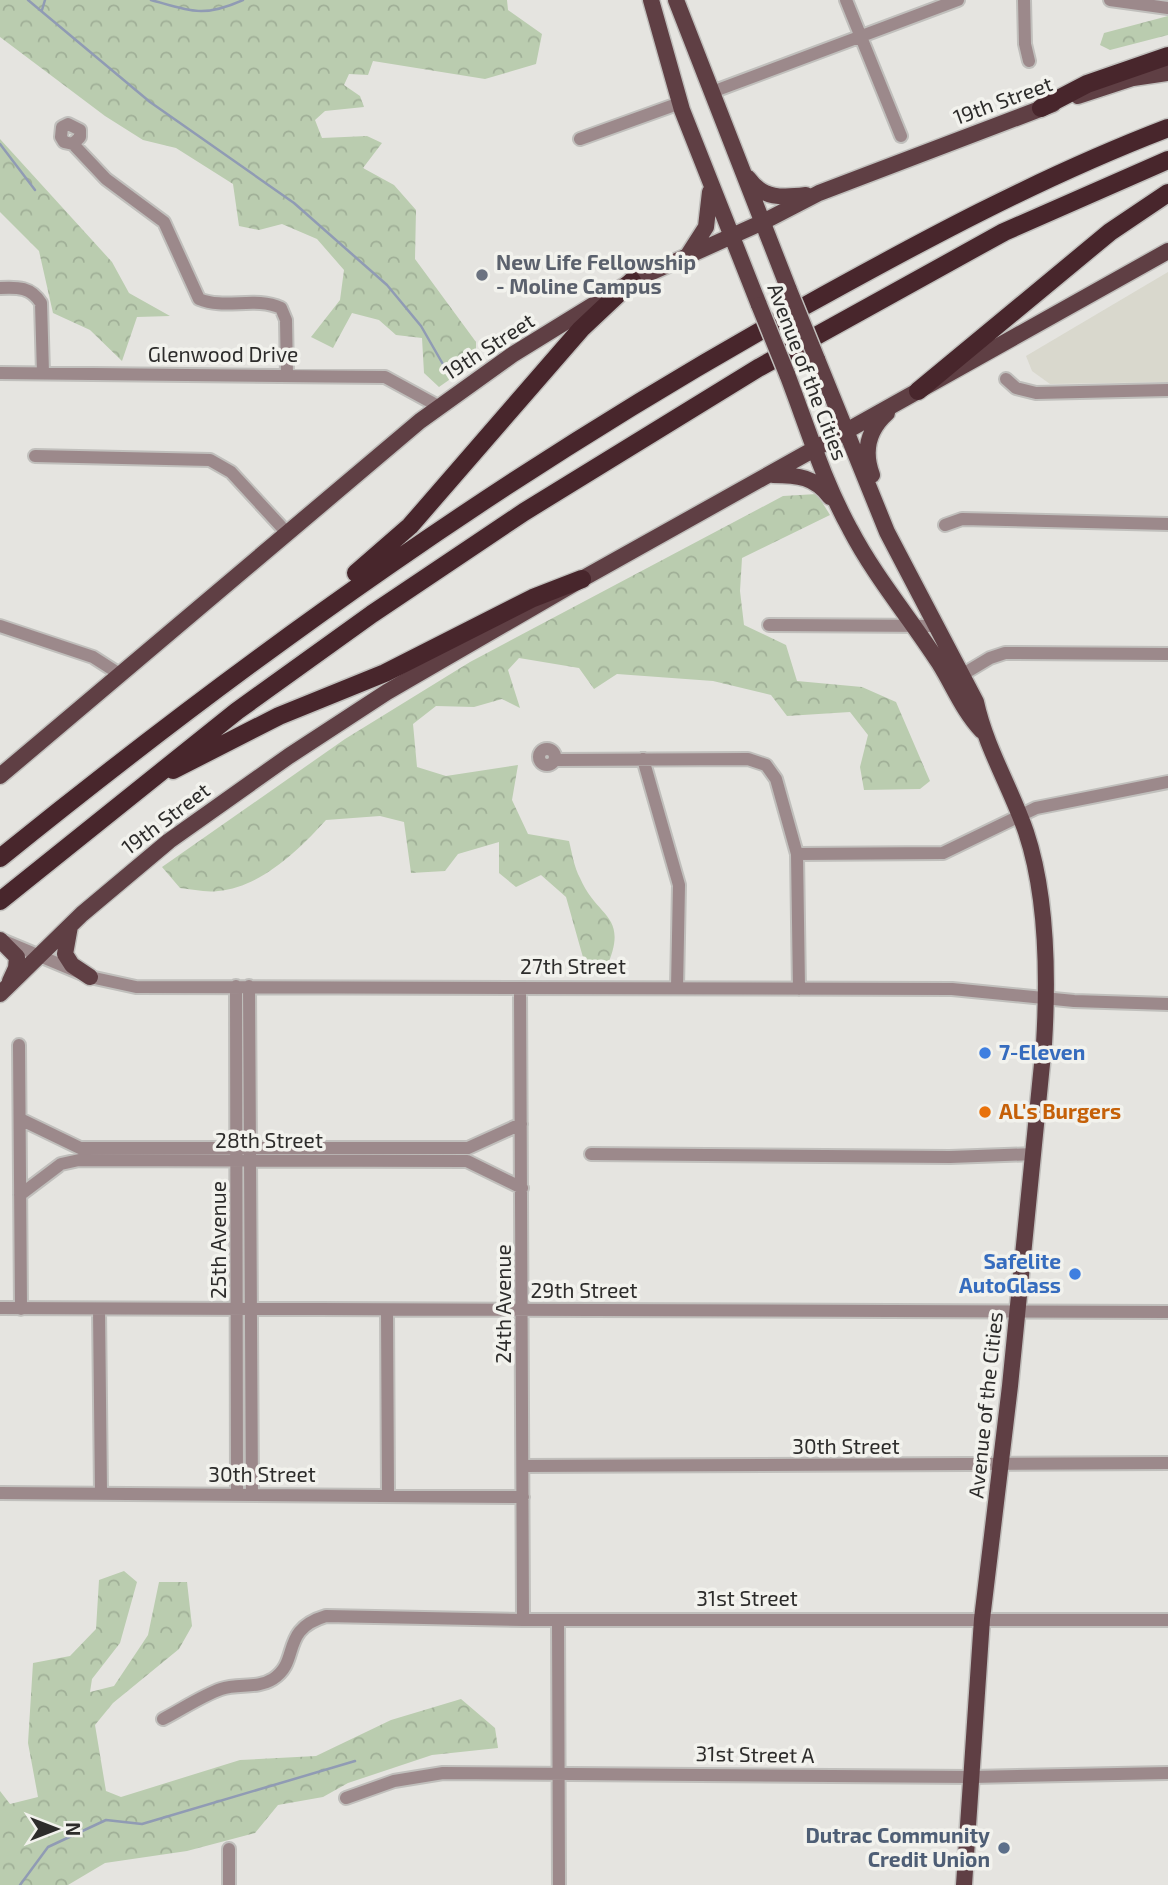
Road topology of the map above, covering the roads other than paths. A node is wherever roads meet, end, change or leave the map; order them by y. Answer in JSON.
{"nodes":[{"id":1,"x":651,"y":0,"type":"edge"},
{"id":2,"x":676,"y":0,"type":"edge"},
{"id":3,"x":846,"y":0,"type":"edge"},
{"id":4,"x":958,"y":0,"type":"edge"},
{"id":5,"x":1024,"y":0,"type":"edge"},
{"id":6,"x":1110,"y":0,"type":"edge"},
{"id":7,"x":1168,"y":8,"type":"edge"},
{"id":8,"x":860,"y":37,"type":"junction"},
{"id":9,"x":1168,"y":56,"type":"edge"},
{"id":10,"x":1029,"y":61,"type":"dead end"},
{"id":11,"x":1168,"y":73,"type":"edge"},
{"id":12,"x":712,"y":92,"type":"junction"},
{"id":13,"x":680,"y":103,"type":"junction"},
{"id":14,"x":1041,"y":108,"type":"junction"},
{"id":15,"x":1168,"y":128,"type":"edge"},
{"id":16,"x":901,"y":136,"type":"dead end"},
{"id":17,"x":580,"y":139,"type":"dead end"},
{"id":18,"x":73,"y":144,"type":"dead end"},
{"id":19,"x":1168,"y":160,"type":"edge"},
{"id":20,"x":741,"y":167,"type":"junction"},
{"id":21,"x":709,"y":183,"type":"junction"},
{"id":22,"x":819,"y":193,"type":"junction"},
{"id":23,"x":1168,"y":193,"type":"edge"},
{"id":24,"x":763,"y":222,"type":"junction"},
{"id":25,"x":731,"y":236,"type":"junction"},
{"id":26,"x":1168,"y":251,"type":"edge"},
{"id":27,"x":688,"y":256,"type":"junction"},
{"id":28,"x":632,"y":281,"type":"junction"},
{"id":29,"x":0,"y":288,"type":"edge"},
{"id":30,"x":0,"y":373,"type":"edge"},
{"id":31,"x":43,"y":373,"type":"junction"},
{"id":32,"x":287,"y":375,"type":"junction"},
{"id":33,"x":1006,"y":379,"type":"dead end"},
{"id":34,"x":1168,"y":390,"type":"edge"},
{"id":35,"x":910,"y":396,"type":"junction"},
{"id":36,"x":438,"y":406,"type":"junction"},
{"id":37,"x":846,"y":432,"type":"junction"},
{"id":38,"x":816,"y":449,"type":"junction"},
{"id":39,"x":35,"y":457,"type":"dead end"},
{"id":40,"x":771,"y":475,"type":"junction"},
{"id":41,"x":842,"y":513,"type":"junction"},
{"id":42,"x":1168,"y":524,"type":"edge"},
{"id":43,"x":945,"y":525,"type":"dead end"},
{"id":44,"x":287,"y":533,"type":"junction"},
{"id":45,"x":582,"y":579,"type":"junction"},
{"id":46,"x":769,"y":625,"type":"dead end"},
{"id":47,"x":0,"y":626,"type":"edge"},
{"id":48,"x":914,"y":626,"type":"junction"},
{"id":49,"x":934,"y":626,"type":"junction"},
{"id":50,"x":277,"y":642,"type":"junction"},
{"id":51,"x":1168,"y":654,"type":"edge"},
{"id":52,"x":121,"y":675,"type":"junction"},
{"id":53,"x":955,"y":679,"type":"junction"},
{"id":54,"x":643,"y":759,"type":"junction"},
{"id":55,"x":555,"y":760,"type":"dead end"},
{"id":56,"x":0,"y":776,"type":"edge"},
{"id":57,"x":151,"y":780,"type":"junction"},
{"id":58,"x":1168,"y":782,"type":"edge"},
{"id":59,"x":1019,"y":814,"type":"junction"},
{"id":60,"x":797,"y":854,"type":"junction"},
{"id":61,"x":0,"y":858,"type":"edge"},
{"id":62,"x":0,"y":901,"type":"edge"},
{"id":63,"x":70,"y":925,"type":"junction"},
{"id":64,"x":0,"y":940,"type":"edge"},
{"id":65,"x":39,"y":955,"type":"junction"},
{"id":66,"x":90,"y":977,"type":"junction"},
{"id":67,"x":242,"y":986,"type":"junction"},
{"id":68,"x":677,"y":988,"type":"junction"},
{"id":69,"x":520,"y":989,"type":"junction"},
{"id":70,"x":799,"y":989,"type":"junction"},
{"id":71,"x":3,"y":992,"type":"edge"},
{"id":72,"x":1046,"y":997,"type":"junction"},
{"id":73,"x":1168,"y":1004,"type":"edge"},
{"id":74,"x":19,"y":1045,"type":"dead end"},
{"id":75,"x":20,"y":1119,"type":"junction"},
{"id":76,"x":521,"y":1124,"type":"junction"},
{"id":77,"x":591,"y":1154,"type":"dead end"},
{"id":78,"x":1034,"y":1154,"type":"junction"},
{"id":79,"x":244,"y":1155,"type":"junction"},
{"id":80,"x":522,"y":1188,"type":"junction"},
{"id":81,"x":20,"y":1195,"type":"junction"},
{"id":82,"x":0,"y":1308,"type":"edge"},
{"id":83,"x":21,"y":1308,"type":"junction"},
{"id":84,"x":99,"y":1309,"type":"junction"},
{"id":85,"x":245,"y":1309,"type":"junction"},
{"id":86,"x":387,"y":1310,"type":"junction"},
{"id":87,"x":523,"y":1310,"type":"junction"},
{"id":88,"x":1017,"y":1310,"type":"junction"},
{"id":89,"x":1168,"y":1312,"type":"edge"},
{"id":90,"x":1001,"y":1462,"type":"junction"},
{"id":91,"x":1168,"y":1464,"type":"edge"},
{"id":92,"x":523,"y":1466,"type":"junction"},
{"id":93,"x":0,"y":1493,"type":"edge"},
{"id":94,"x":101,"y":1493,"type":"junction"},
{"id":95,"x":237,"y":1494,"type":"junction"},
{"id":96,"x":252,"y":1494,"type":"junction"},
{"id":97,"x":388,"y":1496,"type":"junction"},
{"id":98,"x":523,"y":1497,"type":"junction"},
{"id":99,"x":982,"y":1619,"type":"junction"},
{"id":100,"x":523,"y":1620,"type":"junction"},
{"id":101,"x":558,"y":1620,"type":"junction"},
{"id":102,"x":1168,"y":1620,"type":"edge"},
{"id":103,"x":163,"y":1719,"type":"dead end"},
{"id":104,"x":559,"y":1772,"type":"junction"},
{"id":105,"x":1168,"y":1773,"type":"edge"},
{"id":106,"x":972,"y":1777,"type":"junction"},
{"id":107,"x":346,"y":1798,"type":"dead end"},
{"id":108,"x":229,"y":1849,"type":"dead end"},
{"id":109,"x":229,"y":1885,"type":"edge"},
{"id":110,"x":559,"y":1885,"type":"edge"},
{"id":111,"x":964,"y":1885,"type":"edge"}],
"edges":[{"from":1,"to":13,"type":"main road","name":"Avenue of the Cities"},
{"from":2,"to":12,"type":"main road","name":"Avenue of the Cities"},
{"from":3,"to":8,"type":"street"},
{"from":4,"to":8,"type":"street"},
{"from":5,"to":10,"type":"street"},
{"from":6,"to":7,"type":"street"},
{"from":8,"to":12,"type":"street"},
{"from":8,"to":16,"type":"street"},
{"from":9,"to":14,"type":"highway"},
{"from":11,"to":14,"type":"main road","name":"19th Street"},
{"from":12,"to":20,"type":"main road","name":"Avenue of the Cities"},
{"from":13,"to":17,"type":"street"},
{"from":13,"to":21,"type":"main road","name":"Avenue of the Cities"},
{"from":14,"to":22,"type":"main road","name":"19th Street"},
{"from":15,"to":50,"type":"highway"},
{"from":18,"to":32,"type":"street"},
{"from":19,"to":57,"type":"highway"},
{"from":20,"to":22,"type":"main road"},
{"from":20,"to":24,"type":"main road","name":"Avenue of the Cities"},
{"from":21,"to":25,"type":"main road","name":"Avenue of the Cities"},
{"from":21,"to":27,"type":"main road"},
{"from":22,"to":24,"type":"main road","name":"19th Street"},
{"from":23,"to":35,"type":"highway"},
{"from":24,"to":25,"type":"main road","name":"19th Street"},
{"from":24,"to":37,"type":"main road","name":"Avenue of the Cities","bridge":true},
{"from":25,"to":27,"type":"main road","name":"19th Street"},
{"from":25,"to":38,"type":"main road","name":"Avenue of the Cities","bridge":true},
{"from":26,"to":35,"type":"main road","name":"19th Street"},
{"from":27,"to":28,"type":"main road","name":"19th Street"},
{"from":28,"to":36,"type":"main road","name":"19th Street"},
{"from":28,"to":50,"type":"highway"},
{"from":29,"to":31,"type":"street"},
{"from":30,"to":31,"type":"street","name":"Glenwood Drive"},
{"from":31,"to":32,"type":"street","name":"Glenwood Drive"},
{"from":32,"to":36,"type":"street","name":"Glenwood Drive"},
{"from":33,"to":34,"type":"street"},
{"from":35,"to":37,"type":"main road","name":"19th Street"},
{"from":35,"to":49,"type":"main road"},
{"from":36,"to":44,"type":"main road","name":"19th Street"},
{"from":37,"to":38,"type":"main road","name":"19th Street"},
{"from":37,"to":49,"type":"main road","name":"Avenue of the Cities"},
{"from":38,"to":40,"type":"main road","name":"19th Street"},
{"from":38,"to":41,"type":"main road","name":"Avenue of the Cities"},
{"from":39,"to":44,"type":"street"},
{"from":40,"to":41,"type":"main road"},
{"from":40,"to":45,"type":"main road","name":"19th Street"},
{"from":41,"to":48,"type":"main road","name":"Avenue of the Cities"},
{"from":42,"to":43,"type":"street"},
{"from":44,"to":52,"type":"main road","name":"19th Street"},
{"from":45,"to":57,"type":"highway"},
{"from":45,"to":63,"type":"main road","name":"19th Street"},
{"from":46,"to":48,"type":"street"},
{"from":47,"to":52,"type":"street"},
{"from":48,"to":49,"type":"street"},
{"from":48,"to":53,"type":"main road","name":"Avenue of the Cities"},
{"from":49,"to":53,"type":"main road","name":"Avenue of the Cities"},
{"from":50,"to":61,"type":"highway"},
{"from":51,"to":53,"type":"street"},
{"from":52,"to":56,"type":"main road","name":"19th Street"},
{"from":53,"to":59,"type":"main road","name":"Avenue of the Cities"},
{"from":54,"to":55,"type":"street"},
{"from":54,"to":60,"type":"street"},
{"from":54,"to":68,"type":"street"},
{"from":57,"to":62,"type":"highway"},
{"from":58,"to":59,"type":"street"},
{"from":59,"to":60,"type":"street"},
{"from":59,"to":72,"type":"main road","name":"Avenue of the Cities"},
{"from":60,"to":70,"type":"street"},
{"from":63,"to":65,"type":"main road","name":"19th Street"},
{"from":63,"to":66,"type":"main road"},
{"from":64,"to":65,"type":"street","name":"27th Street"},
{"from":64,"to":71,"type":"main road"},
{"from":65,"to":66,"type":"street","name":"27th Street"},
{"from":65,"to":71,"type":"main road"},
{"from":66,"to":67,"type":"street","name":"27th Street"},
{"from":67,"to":69,"type":"street","name":"27th Street"},
{"from":67,"to":79,"type":"street","name":"25th Avenue"},
{"from":68,"to":69,"type":"street","name":"27th Street"},
{"from":68,"to":70,"type":"street","name":"27th Street"},
{"from":69,"to":76,"type":"street","name":"24th Avenue"},
{"from":70,"to":72,"type":"street","name":"27th Street"},
{"from":72,"to":73,"type":"street","name":"27th Street"},
{"from":72,"to":78,"type":"main road","name":"Avenue of the Cities"},
{"from":74,"to":75,"type":"street"},
{"from":75,"to":79,"type":"street","name":"28th Street"},
{"from":75,"to":81,"type":"street"},
{"from":76,"to":79,"type":"street","name":"28th Street"},
{"from":76,"to":80,"type":"street","name":"24th Avenue"},
{"from":77,"to":78,"type":"street"},
{"from":78,"to":88,"type":"main road","name":"Avenue of the Cities"},
{"from":79,"to":80,"type":"street","name":"28th Street"},
{"from":79,"to":81,"type":"street","name":"28th Street"},
{"from":79,"to":85,"type":"street","name":"25th Avenue"},
{"from":80,"to":87,"type":"street","name":"24th Avenue"},
{"from":81,"to":83,"type":"street"},
{"from":82,"to":83,"type":"street","name":"29th Street"},
{"from":83,"to":84,"type":"street","name":"29th Street"},
{"from":84,"to":85,"type":"street","name":"29th Street"},
{"from":84,"to":94,"type":"street"},
{"from":85,"to":86,"type":"street","name":"29th Street"},
{"from":85,"to":95,"type":"street","name":"25th Avenue"},
{"from":85,"to":96,"type":"street","name":"25th Avenue"},
{"from":86,"to":87,"type":"street","name":"29th Street"},
{"from":86,"to":97,"type":"street"},
{"from":87,"to":88,"type":"street","name":"29th Street"},
{"from":87,"to":92,"type":"street","name":"24th Avenue"},
{"from":88,"to":89,"type":"street","name":"29th Street"},
{"from":88,"to":90,"type":"main road","name":"Avenue of the Cities"},
{"from":90,"to":91,"type":"street","name":"30th Street"},
{"from":90,"to":92,"type":"street","name":"30th Street"},
{"from":90,"to":99,"type":"main road","name":"Avenue of the Cities"},
{"from":92,"to":98,"type":"street","name":"24th Avenue"},
{"from":93,"to":94,"type":"street","name":"30th Street"},
{"from":94,"to":95,"type":"street","name":"30th Street"},
{"from":95,"to":96,"type":"street","name":"30th Street"},
{"from":96,"to":97,"type":"street","name":"30th Street"},
{"from":97,"to":98,"type":"street","name":"30th Street"},
{"from":98,"to":100,"type":"street","name":"24th Avenue"},
{"from":99,"to":101,"type":"street","name":"31st Street"},
{"from":99,"to":102,"type":"street","name":"31st Street"},
{"from":99,"to":106,"type":"main road","name":"Avenue of the Cities"},
{"from":100,"to":101,"type":"street","name":"31st Street"},
{"from":100,"to":103,"type":"street","name":"31st Street"},
{"from":101,"to":104,"type":"street"},
{"from":104,"to":106,"type":"street","name":"31st Street A"},
{"from":104,"to":107,"type":"street","name":"31st Street A"},
{"from":104,"to":110,"type":"street"},
{"from":105,"to":106,"type":"street","name":"31st Street A"},
{"from":106,"to":111,"type":"main road","name":"Avenue of the Cities"},
{"from":108,"to":109,"type":"street"}]}
